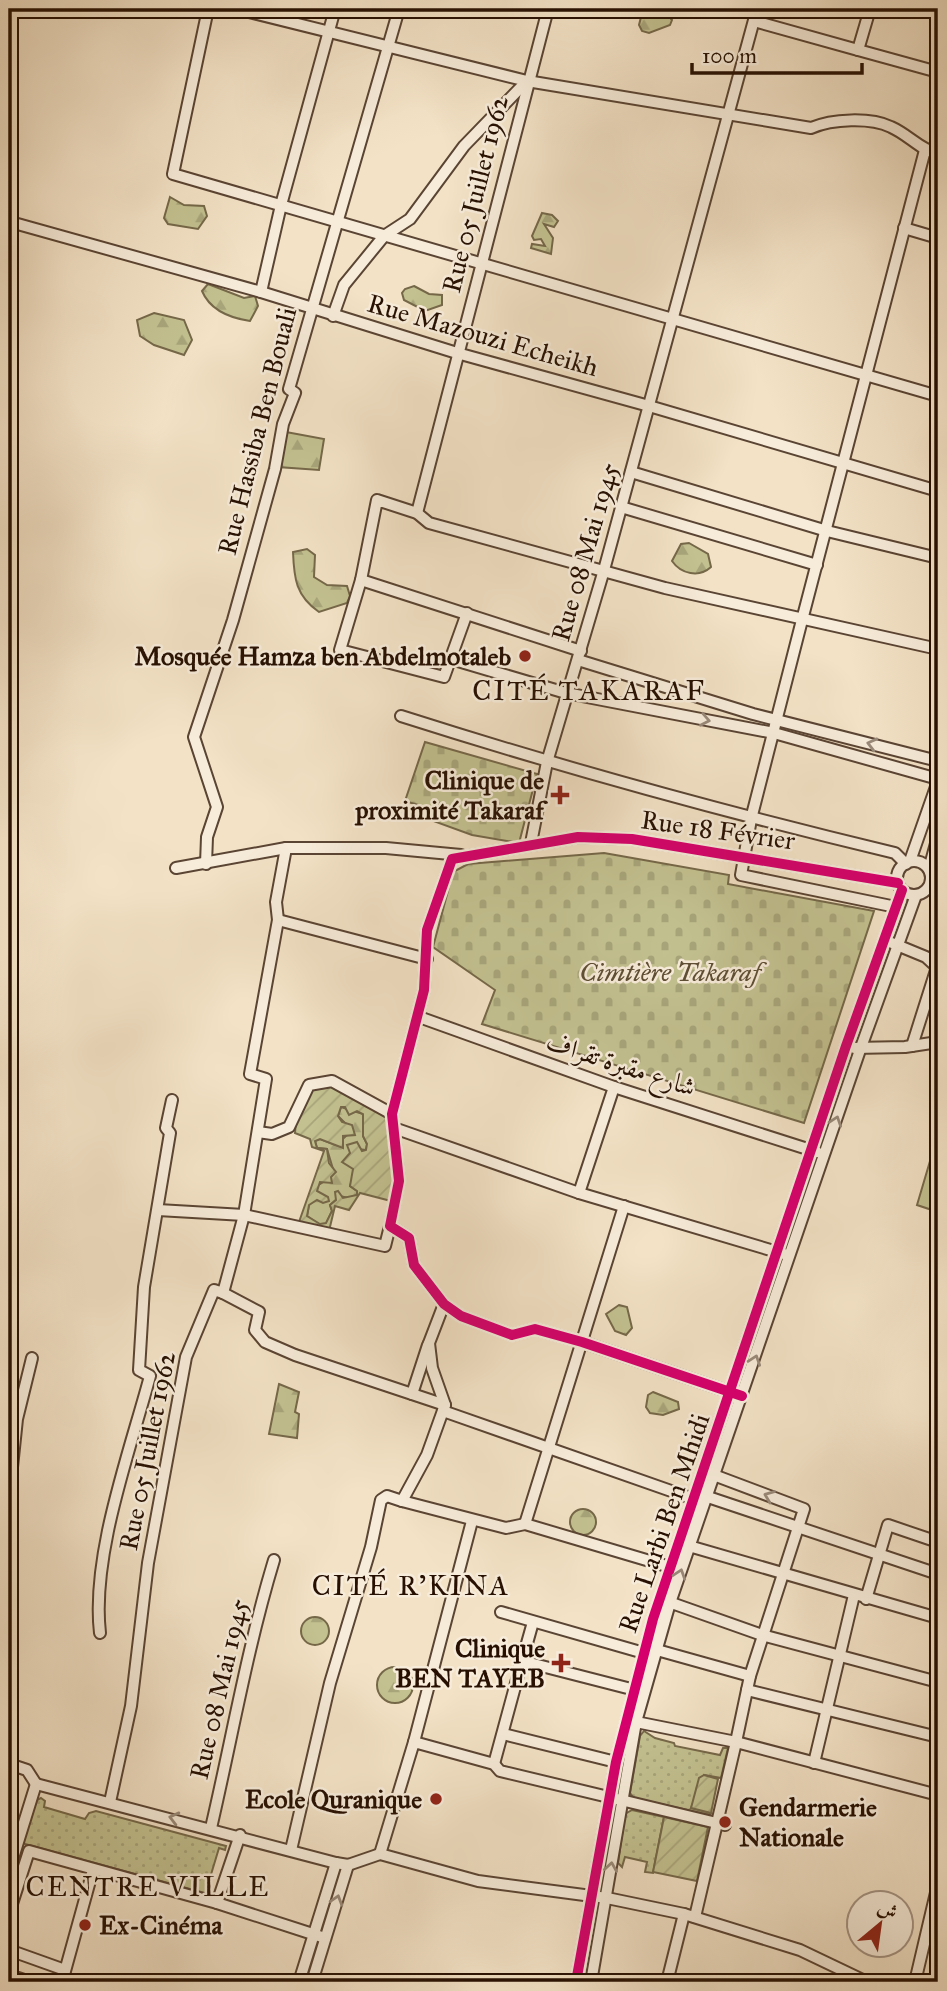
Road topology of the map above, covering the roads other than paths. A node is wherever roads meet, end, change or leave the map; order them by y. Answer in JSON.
{"nodes":[{"id":1,"x":208,"y":9,"type":"edge"},
{"id":2,"x":237,"y":9,"type":"edge"},
{"id":3,"x":335,"y":9,"type":"edge"},
{"id":4,"x":398,"y":9,"type":"edge"},
{"id":5,"x":548,"y":9,"type":"edge"},
{"id":6,"x":757,"y":9,"type":"edge"},
{"id":7,"x":870,"y":9,"type":"edge"},
{"id":8,"x":754,"y":21,"type":"junction"},
{"id":9,"x":329,"y":32,"type":"junction"},
{"id":10,"x":388,"y":49,"type":"junction"},
{"id":11,"x":858,"y":50,"type":"junction"},
{"id":12,"x":938,"y":72,"type":"edge"},
{"id":13,"x":527,"y":81,"type":"junction"},
{"id":14,"x":730,"y":113,"type":"junction"},
{"id":15,"x":934,"y":150,"type":"edge"},
{"id":16,"x":281,"y":205,"type":"junction"},
{"id":17,"x":337,"y":221,"type":"junction"},
{"id":18,"x":14,"y":223,"type":"dead end"},
{"id":19,"x":904,"y":228,"type":"junction"},
{"id":20,"x":384,"y":236,"type":"junction"},
{"id":21,"x":938,"y":238,"type":"edge"},
{"id":22,"x":482,"y":264,"type":"junction"},
{"id":23,"x":261,"y":292,"type":"junction"},
{"id":24,"x":311,"y":308,"type":"junction"},
{"id":25,"x":333,"y":316,"type":"junction"},
{"id":26,"x":673,"y":317,"type":"junction"},
{"id":27,"x":457,"y":353,"type":"junction"},
{"id":28,"x":867,"y":377,"type":"junction"},
{"id":29,"x":938,"y":396,"type":"edge"},
{"id":30,"x":649,"y":406,"type":"junction"},
{"id":31,"x":843,"y":464,"type":"junction"},
{"id":32,"x":631,"y":472,"type":"junction"},
{"id":33,"x":938,"y":491,"type":"edge"},
{"id":34,"x":621,"y":507,"type":"junction"},
{"id":35,"x":416,"y":513,"type":"junction"},
{"id":36,"x":827,"y":531,"type":"junction"},
{"id":37,"x":938,"y":558,"type":"edge"},
{"id":38,"x":817,"y":565,"type":"junction"},
{"id":39,"x":604,"y":570,"type":"junction"},
{"id":40,"x":361,"y":580,"type":"junction"},
{"id":41,"x":467,"y":613,"type":"junction"},
{"id":42,"x":802,"y":620,"type":"junction"},
{"id":43,"x":938,"y":649,"type":"edge"},
{"id":44,"x":580,"y":656,"type":"junction"},
{"id":45,"x":451,"y":659,"type":"junction"},
{"id":46,"x":566,"y":693,"type":"junction"},
{"id":47,"x":401,"y":716,"type":"dead end"},
{"id":48,"x":778,"y":720,"type":"junction"},
{"id":49,"x":774,"y":733,"type":"junction"},
{"id":50,"x":938,"y":761,"type":"edge"},
{"id":51,"x":547,"y":762,"type":"junction"},
{"id":52,"x":938,"y":780,"type":"edge"},
{"id":53,"x":751,"y":819,"type":"junction"},
{"id":54,"x":938,"y":836,"type":"edge"},
{"id":55,"x":531,"y":843,"type":"junction"},
{"id":56,"x":286,"y":848,"type":"junction"},
{"id":57,"x":463,"y":855,"type":"junction"},
{"id":58,"x":744,"y":856,"type":"junction"},
{"id":59,"x":908,"y":862,"type":"junction"},
{"id":60,"x":206,"y":863,"type":"junction"},
{"id":61,"x":803,"y":866,"type":"junction"},
{"id":62,"x":176,"y":868,"type":"dead end"},
{"id":63,"x":932,"y":872,"type":"edge"},
{"id":64,"x":799,"y":887,"type":"junction"},
{"id":65,"x":900,"y":887,"type":"junction"},
{"id":66,"x":920,"y":894,"type":"junction"},
{"id":67,"x":938,"y":894,"type":"edge"},
{"id":68,"x":895,"y":907,"type":"junction"},
{"id":69,"x":278,"y":920,"type":"junction"},
{"id":70,"x":882,"y":940,"type":"junction"},
{"id":71,"x":896,"y":945,"type":"junction"},
{"id":72,"x":427,"y":959,"type":"junction"},
{"id":73,"x":937,"y":967,"type":"edge"},
{"id":74,"x":419,"y":1017,"type":"junction"},
{"id":75,"x":938,"y":1030,"type":"edge"},
{"id":76,"x":936,"y":1042,"type":"edge"},
{"id":77,"x":846,"y":1046,"type":"junction"},
{"id":78,"x":912,"y":1046,"type":"junction"},
{"id":79,"x":860,"y":1050,"type":"junction"},
{"id":80,"x":614,"y":1087,"type":"junction"},
{"id":81,"x":172,"y":1100,"type":"dead end"},
{"id":82,"x":391,"y":1114,"type":"junction"},
{"id":83,"x":394,"y":1128,"type":"junction"},
{"id":84,"x":258,"y":1132,"type":"junction"},
{"id":85,"x":811,"y":1150,"type":"junction"},
{"id":86,"x":824,"y":1154,"type":"junction"},
{"id":87,"x":579,"y":1193,"type":"junction"},
{"id":88,"x":624,"y":1206,"type":"junction"},
{"id":89,"x":158,"y":1209,"type":"junction"},
{"id":90,"x":244,"y":1215,"type":"junction"},
{"id":91,"x":390,"y":1226,"type":"junction"},
{"id":92,"x":778,"y":1252,"type":"junction"},
{"id":93,"x":791,"y":1256,"type":"junction"},
{"id":94,"x":223,"y":1293,"type":"junction"},
{"id":95,"x":444,"y":1304,"type":"junction"},
{"id":96,"x":756,"y":1316,"type":"junction"},
{"id":97,"x":769,"y":1320,"type":"junction"},
{"id":98,"x":582,"y":1342,"type":"junction"},
{"id":99,"x":429,"y":1343,"type":"junction"},
{"id":100,"x":32,"y":1358,"type":"dead end"},
{"id":101,"x":412,"y":1394,"type":"junction"},
{"id":102,"x":737,"y":1394,"type":"junction"},
{"id":103,"x":444,"y":1408,"type":"junction"},
{"id":104,"x":548,"y":1449,"type":"junction"},
{"id":105,"x":709,"y":1473,"type":"junction"},
{"id":106,"x":9,"y":1496,"type":"edge"},
{"id":107,"x":699,"y":1496,"type":"junction"},
{"id":108,"x":402,"y":1501,"type":"junction"},
{"id":109,"x":472,"y":1521,"type":"junction"},
{"id":110,"x":525,"y":1524,"type":"junction"},
{"id":111,"x":797,"y":1529,"type":"junction"},
{"id":112,"x":938,"y":1542,"type":"edge"},
{"id":113,"x":683,"y":1544,"type":"junction"},
{"id":114,"x":879,"y":1556,"type":"junction"},
{"id":115,"x":274,"y":1560,"type":"dead end"},
{"id":116,"x":670,"y":1567,"type":"junction"},
{"id":117,"x":781,"y":1574,"type":"junction"},
{"id":118,"x":938,"y":1574,"type":"edge"},
{"id":119,"x":854,"y":1595,"type":"junction"},
{"id":120,"x":866,"y":1598,"type":"junction"},
{"id":121,"x":665,"y":1601,"type":"junction"},
{"id":122,"x":501,"y":1612,"type":"dead end"},
{"id":123,"x":938,"y":1618,"type":"edge"},
{"id":124,"x":533,"y":1622,"type":"junction"},
{"id":125,"x":100,"y":1633,"type":"dead end"},
{"id":126,"x":762,"y":1635,"type":"junction"},
{"id":127,"x":657,"y":1650,"type":"junction"},
{"id":128,"x":644,"y":1653,"type":"junction"},
{"id":129,"x":840,"y":1656,"type":"junction"},
{"id":130,"x":522,"y":1661,"type":"junction"},
{"id":131,"x":750,"y":1676,"type":"junction"},
{"id":132,"x":938,"y":1682,"type":"edge"},
{"id":133,"x":747,"y":1690,"type":"junction"},
{"id":134,"x":638,"y":1691,"type":"junction"},
{"id":135,"x":826,"y":1710,"type":"junction"},
{"id":136,"x":630,"y":1721,"type":"junction"},
{"id":137,"x":503,"y":1734,"type":"junction"},
{"id":138,"x":938,"y":1737,"type":"edge"},
{"id":139,"x":414,"y":1742,"type":"junction"},
{"id":140,"x":736,"y":1742,"type":"junction"},
{"id":141,"x":616,"y":1762,"type":"junction"},
{"id":142,"x":814,"y":1763,"type":"junction"},
{"id":143,"x":9,"y":1764,"type":"edge"},
{"id":144,"x":494,"y":1764,"type":"junction"},
{"id":145,"x":36,"y":1784,"type":"junction"},
{"id":146,"x":938,"y":1795,"type":"edge"},
{"id":147,"x":609,"y":1800,"type":"junction"},
{"id":148,"x":622,"y":1801,"type":"junction"},
{"id":149,"x":110,"y":1802,"type":"junction"},
{"id":150,"x":720,"y":1824,"type":"junction"},
{"id":151,"x":211,"y":1828,"type":"junction"},
{"id":152,"x":240,"y":1835,"type":"junction"},
{"id":153,"x":12,"y":1845,"type":"edge"},
{"id":154,"x":291,"y":1850,"type":"junction"},
{"id":155,"x":29,"y":1851,"type":"junction"},
{"id":156,"x":380,"y":1854,"type":"junction"},
{"id":157,"x":336,"y":1863,"type":"junction"},
{"id":158,"x":348,"y":1865,"type":"junction"},
{"id":159,"x":93,"y":1870,"type":"junction"},
{"id":160,"x":9,"y":1871,"type":"edge"},
{"id":161,"x":938,"y":1884,"type":"edge"},
{"id":162,"x":593,"y":1896,"type":"junction"},
{"id":163,"x":607,"y":1898,"type":"junction"},
{"id":164,"x":217,"y":1903,"type":"junction"},
{"id":165,"x":9,"y":1913,"type":"edge"},
{"id":166,"x":689,"y":1916,"type":"junction"},
{"id":167,"x":314,"y":1934,"type":"junction"},
{"id":168,"x":325,"y":1938,"type":"junction"},
{"id":169,"x":9,"y":1950,"type":"edge"},
{"id":170,"x":65,"y":1970,"type":"junction"},
{"id":171,"x":9,"y":1975,"type":"edge"},
{"id":172,"x":30,"y":1982,"type":"edge"},
{"id":173,"x":62,"y":1982,"type":"edge"},
{"id":174,"x":299,"y":1982,"type":"edge"},
{"id":175,"x":312,"y":1982,"type":"edge"},
{"id":176,"x":576,"y":1982,"type":"edge"},
{"id":177,"x":591,"y":1982,"type":"edge"},
{"id":178,"x":667,"y":1982,"type":"edge"},
{"id":179,"x":867,"y":1982,"type":"edge"},
{"id":180,"x":915,"y":1982,"type":"edge"}],
"edges":[{"from":1,"to":16,"type":"street"},
{"from":2,"to":9,"type":"street"},
{"from":3,"to":9,"type":"street"},
{"from":4,"to":10,"type":"street","name":"Rue Hassiba Ben Bouali"},
{"from":5,"to":13,"type":"street","name":"Rue 05 Juillet 1962"},
{"from":6,"to":8,"type":"street","name":"Rue 08 Mai 1945"},
{"from":7,"to":11,"type":"street"},
{"from":8,"to":11,"type":"street"},
{"from":8,"to":14,"type":"street","name":"Rue 08 Mai 1945"},
{"from":9,"to":10,"type":"street"},
{"from":9,"to":16,"type":"street"},
{"from":10,"to":13,"type":"street"},
{"from":10,"to":17,"type":"street","name":"Rue Hassiba Ben Bouali"},
{"from":11,"to":12,"type":"street"},
{"from":13,"to":14,"type":"street"},
{"from":13,"to":20,"type":"street"},
{"from":13,"to":22,"type":"street","name":"Rue 05 Juillet 1962"},
{"from":14,"to":15,"type":"street"},
{"from":14,"to":26,"type":"street","name":"Rue 08 Mai 1945"},
{"from":15,"to":19,"type":"street"},
{"from":16,"to":17,"type":"street"},
{"from":16,"to":23,"type":"street"},
{"from":17,"to":20,"type":"street"},
{"from":17,"to":24,"type":"street","name":"Rue Hassiba Ben Bouali"},
{"from":18,"to":23,"type":"street","name":"Rue Mazouzi Echeikh"},
{"from":19,"to":21,"type":"street"},
{"from":19,"to":28,"type":"street"},
{"from":20,"to":22,"type":"street"},
{"from":20,"to":25,"type":"street"},
{"from":22,"to":26,"type":"street"},
{"from":22,"to":27,"type":"street","name":"Rue 05 Juillet 1962"},
{"from":23,"to":24,"type":"street","name":"Rue Mazouzi Echeikh"},
{"from":24,"to":25,"type":"street","name":"Rue Mazouzi Echeikh"},
{"from":24,"to":60,"type":"street","name":"Rue Hassiba Ben Bouali"},
{"from":25,"to":27,"type":"street","name":"Rue Mazouzi Echeikh"},
{"from":26,"to":28,"type":"street"},
{"from":26,"to":30,"type":"street","name":"Rue 08 Mai 1945"},
{"from":27,"to":30,"type":"street","name":"Rue Mazouzi Echeikh"},
{"from":27,"to":35,"type":"street","name":"Rue 05 Juillet 1962"},
{"from":28,"to":29,"type":"street"},
{"from":28,"to":31,"type":"street"},
{"from":30,"to":31,"type":"street","name":"Rue Mazouzi Echeikh"},
{"from":30,"to":32,"type":"street","name":"Rue 08 Mai 1945"},
{"from":31,"to":33,"type":"street","name":"Rue Mazouzi Echeikh"},
{"from":31,"to":36,"type":"street"},
{"from":32,"to":34,"type":"street","name":"Rue 08 Mai 1945"},
{"from":32,"to":36,"type":"street"},
{"from":34,"to":38,"type":"street"},
{"from":34,"to":39,"type":"street","name":"Rue 08 Mai 1945"},
{"from":35,"to":39,"type":"street"},
{"from":35,"to":40,"type":"street"},
{"from":36,"to":37,"type":"street"},
{"from":36,"to":38,"type":"street"},
{"from":38,"to":42,"type":"street"},
{"from":39,"to":42,"type":"street"},
{"from":39,"to":44,"type":"street","name":"Rue 08 Mai 1945"},
{"from":40,"to":41,"type":"street"},
{"from":40,"to":45,"type":"street"},
{"from":41,"to":44,"type":"street"},
{"from":41,"to":45,"type":"street"},
{"from":42,"to":43,"type":"street"},
{"from":42,"to":48,"type":"street"},
{"from":44,"to":46,"type":"street","name":"Rue 08 Mai 1945"},
{"from":44,"to":48,"type":"street"},
{"from":45,"to":46,"type":"street"},
{"from":46,"to":49,"type":"street","one_way":true},
{"from":46,"to":51,"type":"street","name":"Rue 08 Mai 1945"},
{"from":47,"to":51,"type":"street"},
{"from":48,"to":49,"type":"street"},
{"from":50,"to":48,"type":"street","one_way":true},
{"from":49,"to":52,"type":"street"},
{"from":49,"to":53,"type":"street"},
{"from":51,"to":53,"type":"street"},
{"from":51,"to":55,"type":"street","name":"Rue 08 Mai 1945"},
{"from":52,"to":59,"type":"street"},
{"from":53,"to":58,"type":"street"},
{"from":53,"to":59,"type":"street"},
{"from":54,"to":63,"type":"street"},
{"from":55,"to":57,"type":"street"},
{"from":55,"to":58,"type":"street","name":"Rue 18 Février"},
{"from":56,"to":57,"type":"street"},
{"from":56,"to":60,"type":"street"},
{"from":56,"to":69,"type":"street","name":"Rue 05 Juillet 1962"},
{"from":57,"to":72,"type":"street"},
{"from":58,"to":61,"type":"street","name":"Rue 18 Février"},
{"from":58,"to":64,"type":"street"},
{"from":59,"to":63,"type":"street"},
{"from":59,"to":65,"type":"street"},
{"from":60,"to":62,"type":"street"},
{"from":61,"to":64,"type":"street"},
{"from":61,"to":65,"type":"street","name":"Rue 18 Février"},
{"from":63,"to":66,"type":"street"},
{"from":64,"to":68,"type":"street"},
{"from":65,"to":66,"type":"street"},
{"from":65,"to":68,"type":"street","name":"Rue Larbi Ben Mhidi"},
{"from":66,"to":67,"type":"street"},
{"from":66,"to":71,"type":"street","name":"Rue Larbi Ben Mhidi"},
{"from":68,"to":70,"type":"street","name":"Rue Larbi Ben Mhidi"},
{"from":69,"to":72,"type":"street"},
{"from":69,"to":84,"type":"street","name":"Rue 05 Juillet 1962"},
{"from":70,"to":71,"type":"street"},
{"from":70,"to":77,"type":"street","name":"Rue Larbi Ben Mhidi"},
{"from":71,"to":73,"type":"street"},
{"from":71,"to":79,"type":"street","name":"Rue Larbi Ben Mhidi"},
{"from":72,"to":74,"type":"street"},
{"from":73,"to":78,"type":"street"},
{"from":74,"to":80,"type":"street","name":"شارع مقبرة تقراف"},
{"from":74,"to":82,"type":"street"},
{"from":75,"to":76,"type":"street"},
{"from":76,"to":78,"type":"street"},
{"from":77,"to":79,"type":"street"},
{"from":77,"to":85,"type":"street","name":"Rue Larbi Ben Mhidi"},
{"from":78,"to":79,"type":"street"},
{"from":86,"to":79,"type":"street","name":"Rue Larbi Ben Mhidi","one_way":true},
{"from":80,"to":85,"type":"street","name":"شارع مقبرة تقراف"},
{"from":80,"to":87,"type":"street"},
{"from":81,"to":89,"type":"street"},
{"from":82,"to":83,"type":"street"},
{"from":82,"to":84,"type":"street"},
{"from":83,"to":87,"type":"street"},
{"from":83,"to":91,"type":"street"},
{"from":84,"to":90,"type":"street","name":"Rue 05 Juillet 1962"},
{"from":85,"to":86,"type":"street","name":"شارع مقبرة تقراف"},
{"from":85,"to":92,"type":"street","name":"Rue Larbi Ben Mhidi"},
{"from":86,"to":93,"type":"street","name":"Rue Larbi Ben Mhidi"},
{"from":87,"to":88,"type":"street"},
{"from":88,"to":92,"type":"street"},
{"from":88,"to":98,"type":"street"},
{"from":89,"to":90,"type":"street"},
{"from":89,"to":125,"type":"street"},
{"from":90,"to":91,"type":"street"},
{"from":90,"to":94,"type":"street","name":"Rue 05 Juillet 1962"},
{"from":91,"to":95,"type":"street"},
{"from":92,"to":93,"type":"street"},
{"from":92,"to":96,"type":"street","name":"Rue Larbi Ben Mhidi"},
{"from":93,"to":97,"type":"street","name":"Rue Larbi Ben Mhidi"},
{"from":94,"to":101,"type":"street"},
{"from":94,"to":149,"type":"street","name":"Rue 05 Juillet 1962"},
{"from":95,"to":98,"type":"street"},
{"from":95,"to":99,"type":"street"},
{"from":96,"to":97,"type":"street"},
{"from":96,"to":102,"type":"street","name":"Rue Larbi Ben Mhidi"},
{"from":102,"to":97,"type":"street","name":"Rue Larbi Ben Mhidi","one_way":true},
{"from":98,"to":102,"type":"street"},
{"from":98,"to":104,"type":"street"},
{"from":99,"to":101,"type":"street"},
{"from":99,"to":103,"type":"street"},
{"from":100,"to":106,"type":"street"},
{"from":101,"to":103,"type":"street"},
{"from":102,"to":105,"type":"street","name":"Rue Larbi Ben Mhidi"},
{"from":103,"to":104,"type":"street"},
{"from":103,"to":108,"type":"street"},
{"from":104,"to":107,"type":"street"},
{"from":104,"to":110,"type":"street"},
{"from":105,"to":107,"type":"street","name":"Rue Larbi Ben Mhidi"},
{"from":111,"to":105,"type":"street","one_way":true},
{"from":107,"to":111,"type":"street"},
{"from":107,"to":113,"type":"street","name":"Rue Larbi Ben Mhidi"},
{"from":108,"to":109,"type":"street"},
{"from":108,"to":154,"type":"street"},
{"from":109,"to":110,"type":"street"},
{"from":109,"to":139,"type":"street"},
{"from":110,"to":116,"type":"street"},
{"from":111,"to":114,"type":"street"},
{"from":111,"to":117,"type":"street"},
{"from":112,"to":114,"type":"street"},
{"from":113,"to":116,"type":"street","name":"Rue Larbi Ben Mhidi"},
{"from":113,"to":117,"type":"street"},
{"from":121,"to":113,"type":"street","name":"Rue Larbi Ben Mhidi","one_way":true},
{"from":114,"to":118,"type":"street"},
{"from":114,"to":120,"type":"street"},
{"from":115,"to":151,"type":"street","name":"Rue 08 Mai 1945"},
{"from":116,"to":121,"type":"street","name":"Rue Larbi Ben Mhidi"},
{"from":117,"to":119,"type":"street"},
{"from":117,"to":126,"type":"street"},
{"from":119,"to":120,"type":"street"},
{"from":119,"to":129,"type":"street"},
{"from":120,"to":123,"type":"street"},
{"from":121,"to":126,"type":"street"},
{"from":121,"to":127,"type":"street","name":"Rue Larbi Ben Mhidi"},
{"from":121,"to":128,"type":"street","name":"Rue Larbi Ben Mhidi"},
{"from":122,"to":124,"type":"street"},
{"from":124,"to":128,"type":"street"},
{"from":124,"to":130,"type":"street"},
{"from":126,"to":129,"type":"street"},
{"from":126,"to":131,"type":"street"},
{"from":127,"to":131,"type":"street"},
{"from":127,"to":134,"type":"street","name":"Rue Larbi Ben Mhidi"},
{"from":128,"to":134,"type":"street","name":"Rue Larbi Ben Mhidi"},
{"from":129,"to":132,"type":"street"},
{"from":129,"to":135,"type":"street"},
{"from":130,"to":134,"type":"street"},
{"from":130,"to":137,"type":"street"},
{"from":131,"to":133,"type":"street"},
{"from":133,"to":135,"type":"street"},
{"from":133,"to":140,"type":"street"},
{"from":134,"to":136,"type":"street","name":"Rue Larbi Ben Mhidi"},
{"from":135,"to":138,"type":"street"},
{"from":135,"to":142,"type":"street"},
{"from":136,"to":140,"type":"street"},
{"from":136,"to":141,"type":"street","name":"Rue Larbi Ben Mhidi"},
{"from":136,"to":148,"type":"street","name":"Rue Larbi Ben Mhidi"},
{"from":137,"to":141,"type":"street"},
{"from":137,"to":144,"type":"street"},
{"from":139,"to":144,"type":"street"},
{"from":139,"to":156,"type":"street"},
{"from":140,"to":142,"type":"street"},
{"from":140,"to":150,"type":"street"},
{"from":141,"to":147,"type":"street","name":"Rue Larbi Ben Mhidi"},
{"from":142,"to":146,"type":"street"},
{"from":143,"to":145,"type":"street"},
{"from":144,"to":147,"type":"street"},
{"from":145,"to":149,"type":"street"},
{"from":145,"to":153,"type":"street"},
{"from":147,"to":148,"type":"street"},
{"from":147,"to":162,"type":"street","name":"Rue Larbi Ben Mhidi"},
{"from":148,"to":150,"type":"street"},
{"from":163,"to":148,"type":"street","name":"Rue Larbi Ben Mhidi","one_way":true},
{"from":151,"to":149,"type":"street","one_way":true},
{"from":150,"to":166,"type":"street"},
{"from":151,"to":152,"type":"street"},
{"from":152,"to":154,"type":"street"},
{"from":152,"to":164,"type":"street"},
{"from":153,"to":155,"type":"street"},
{"from":153,"to":160,"type":"street"},
{"from":154,"to":157,"type":"street"},
{"from":155,"to":159,"type":"street"},
{"from":155,"to":165,"type":"street"},
{"from":156,"to":158,"type":"street"},
{"from":156,"to":162,"type":"street"},
{"from":157,"to":158,"type":"street"},
{"from":157,"to":167,"type":"street"},
{"from":168,"to":158,"type":"street","one_way":true},
{"from":159,"to":164,"type":"street"},
{"from":159,"to":170,"type":"street"},
{"from":161,"to":180,"type":"street"},
{"from":162,"to":163,"type":"street"},
{"from":162,"to":176,"type":"street","name":"Rue Larbi Ben Mhidi"},
{"from":163,"to":166,"type":"street"},
{"from":163,"to":177,"type":"street","name":"Rue Larbi Ben Mhidi"},
{"from":164,"to":167,"type":"street"},
{"from":166,"to":178,"type":"street"},
{"from":166,"to":179,"type":"street"},
{"from":167,"to":168,"type":"street"},
{"from":167,"to":174,"type":"street"},
{"from":168,"to":175,"type":"street"},
{"from":169,"to":170,"type":"street"},
{"from":170,"to":173,"type":"street"},
{"from":171,"to":172,"type":"street"}]}
